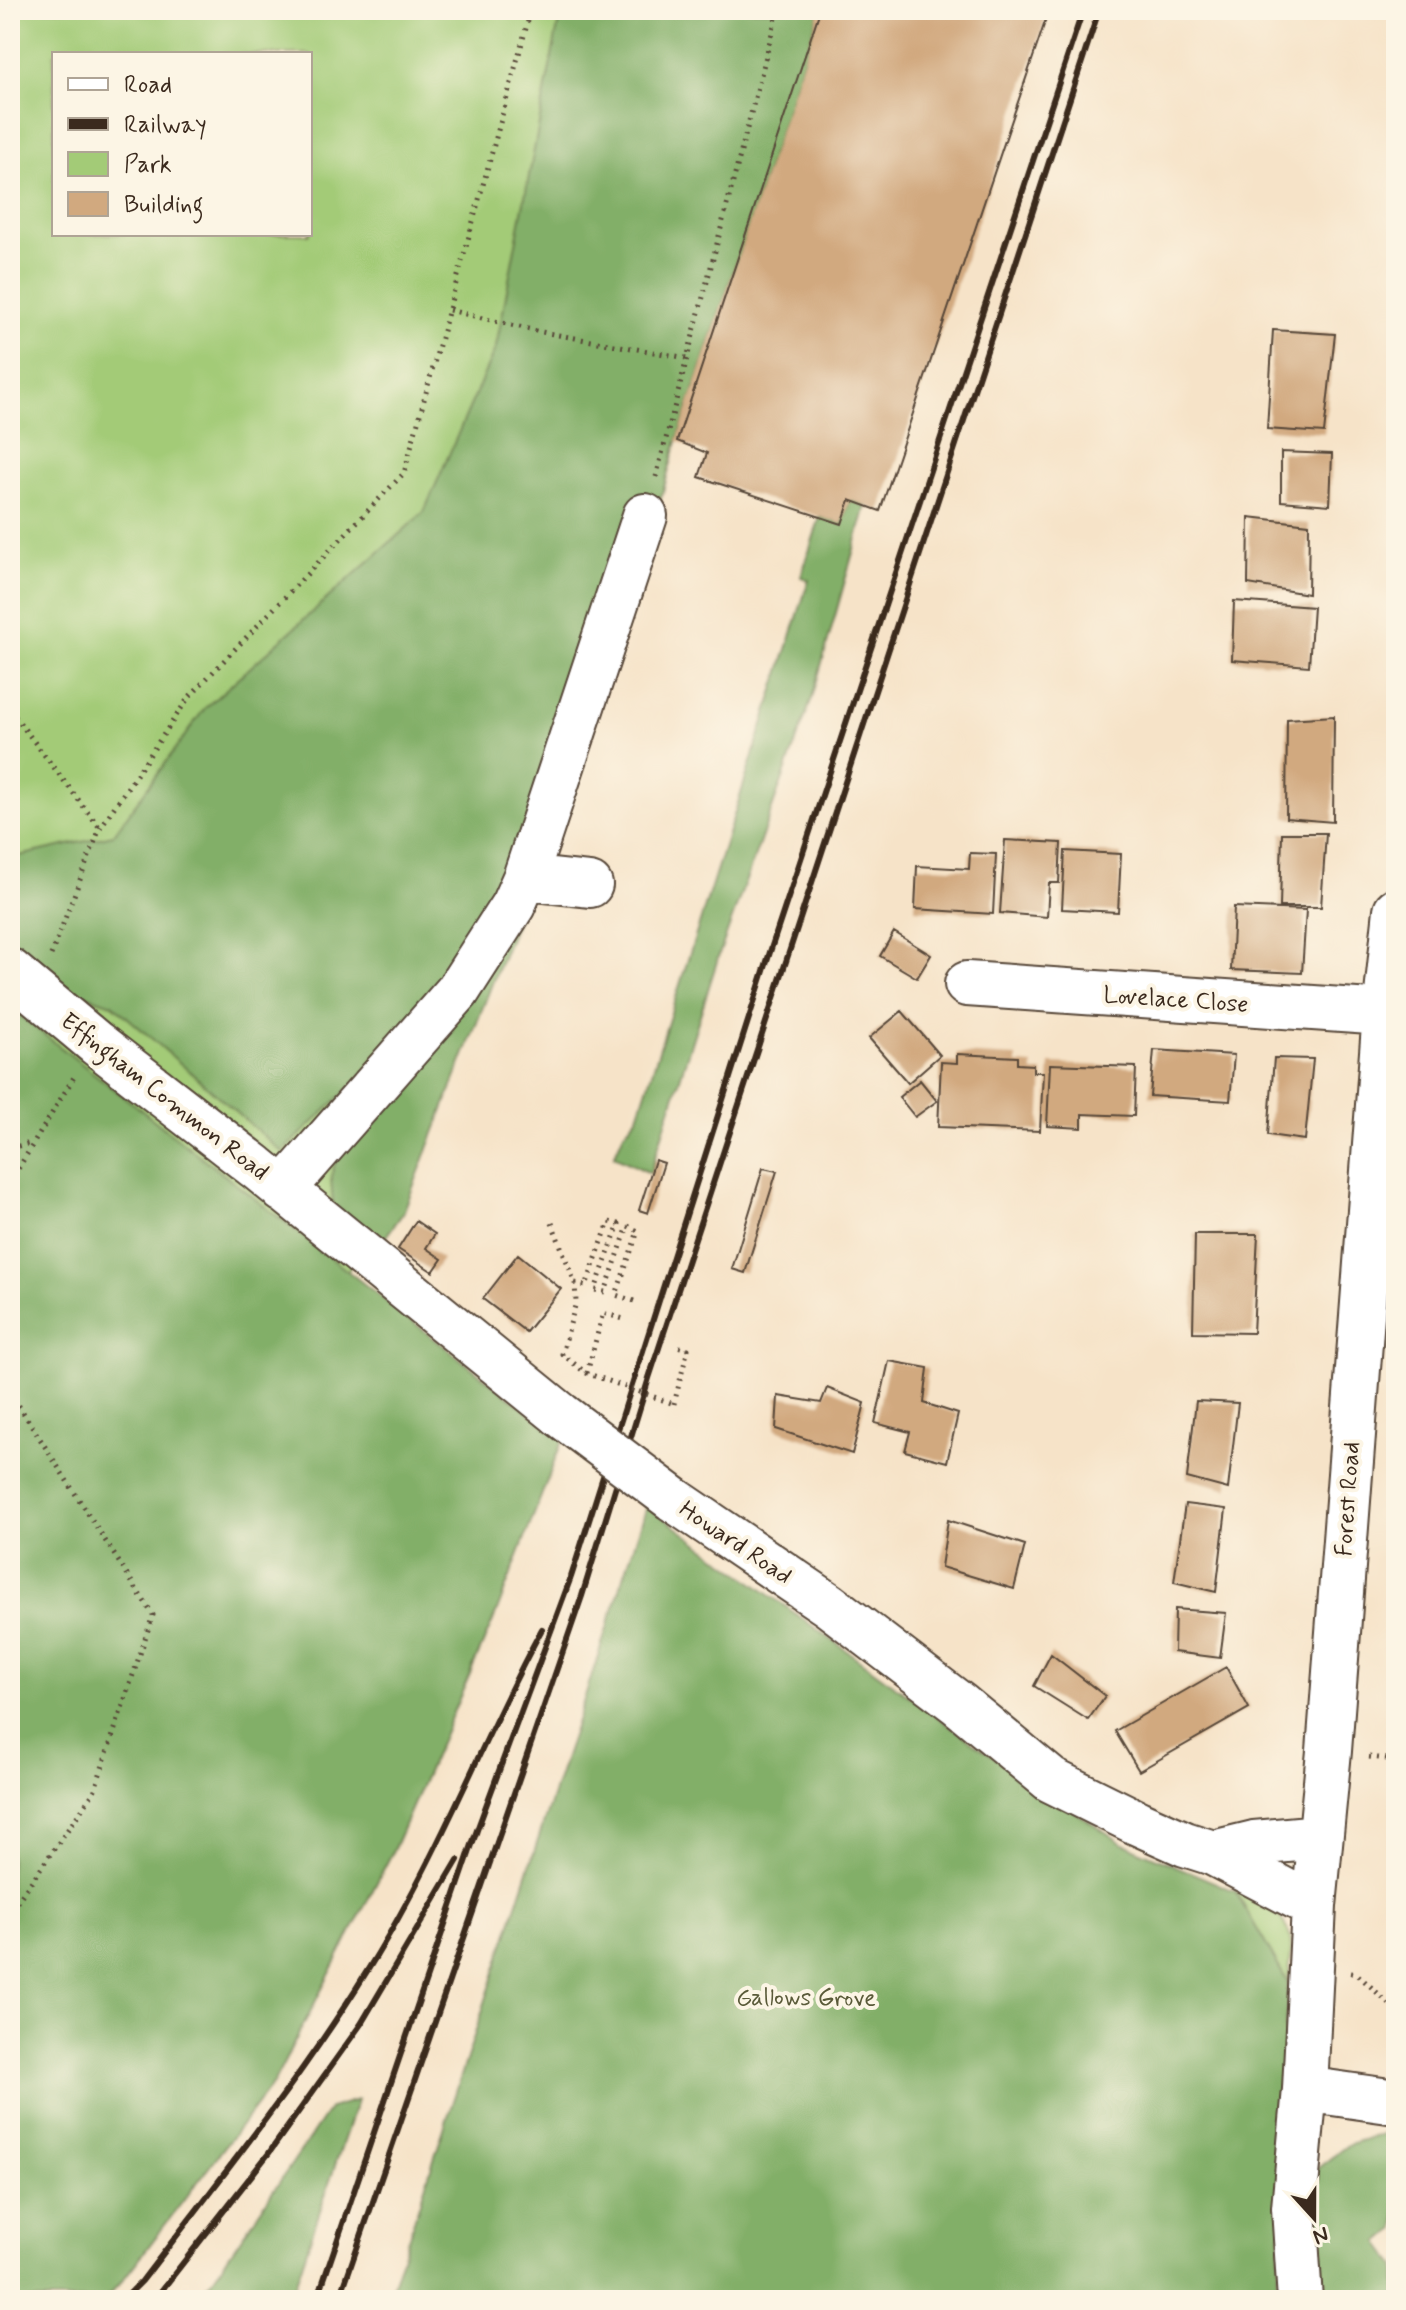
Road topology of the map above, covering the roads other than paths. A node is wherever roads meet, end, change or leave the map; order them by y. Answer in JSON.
{"nodes":[{"id":1,"x":645,"y":516,"type":"road end"},
{"id":2,"x":525,"y":878,"type":"junction"},
{"id":3,"x":590,"y":885,"type":"dead end"},
{"id":4,"x":1396,"y":910,"type":"edge"},
{"id":5,"x":30,"y":966,"type":"edge"},
{"id":6,"x":967,"y":984,"type":"dead end"},
{"id":7,"x":1385,"y":1013,"type":"junction"},
{"id":8,"x":283,"y":1190,"type":"junction"},
{"id":9,"x":1320,"y":1837,"type":"junction"},
{"id":10,"x":1213,"y":1853,"type":"junction"},
{"id":11,"x":1314,"y":1906,"type":"junction"},
{"id":12,"x":1305,"y":2089,"type":"junction"},
{"id":13,"x":1396,"y":2102,"type":"edge"},
{"id":14,"x":1300,"y":2300,"type":"edge"}],
"edges":[{"from":1,"to":2,"type":"street"},
{"from":2,"to":3,"type":"street"},
{"from":2,"to":8,"type":"street"},
{"from":4,"to":7,"type":"street","name":"Forest Road"},
{"from":5,"to":8,"type":"street","name":"Effingham Common Road"},
{"from":6,"to":7,"type":"street","name":"Lovelace Close"},
{"from":7,"to":9,"type":"street","name":"Forest Road"},
{"from":8,"to":10,"type":"street","name":"Howard Road","bridge":true},
{"from":9,"to":10,"type":"street"},
{"from":9,"to":11,"type":"street","name":"Forest Road"},
{"from":10,"to":11,"type":"street","name":"Howard Road"},
{"from":11,"to":12,"type":"street","name":"Forest Road"},
{"from":12,"to":13,"type":"street"},
{"from":12,"to":14,"type":"street","name":"Forest Road"}]}
